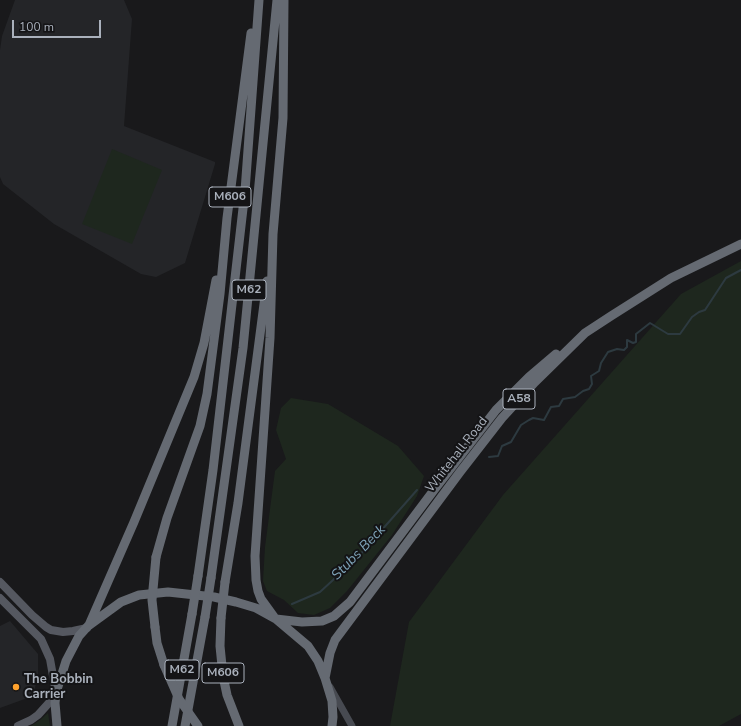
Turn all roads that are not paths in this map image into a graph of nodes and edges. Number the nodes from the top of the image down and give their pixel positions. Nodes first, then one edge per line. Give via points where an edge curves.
1 (255, 0) edge
2 (259, 0) edge
3 (277, 0) edge
4 (284, 0) edge
5 (227, 218) junction
6 (273, 234) junction
7 (741, 244) edge
8 (585, 333) junction
9 (0, 582) edge
10 (0, 598) edge
11 (275, 618) junction
12 (88, 627) junction
13 (326, 680) junction
14 (56, 694) junction
15 (18, 726) edge
16 (57, 726) edge
17 (172, 726) edge
18 (186, 726) edge
19 (198, 726) edge
20 (239, 726) edge
21 (332, 726) edge
22 (352, 726) edge

1 - 5 highway, M606
2 - 17 highway, M62, bridge via 245,191 213,470 192,614
3 - 18 highway, M62, bridge via 243,348 211,578
4 - 6 highway, M606 via 283,118
5 - 12 highway via 204,343 194,377
5 - 19 highway, M606, bridge via 207,394 200,426 156,557 152,600 154,627 164,665 179,699
6 - 11 highway via 270,338 255,571 261,598
6 - 20 highway, M606, bridge via 238,504 220,618 220,646 227,695
7 - 8 highway, Whitehall Road / A58 via 671,278
8 - 11 highway, A58 via 558,352 496,410 346,606 334,616 322,620 302,622
8 - 13 highway, Whitehall Road / A58 via 502,418 432,508 335,640 330,653
9 - 12 main road via 46,627 57,632
10 - 14 main road via 41,639 50,659
11 - 12 highway via 256,608 236,602 168,592 140,595 121,602
11 - 13 highway via 314,653
12 - 14 highway via 69,652
13 - 21 highway via 333,710
13 - 22 street
14 - 15 main road via 38,715
14 - 16 highway

